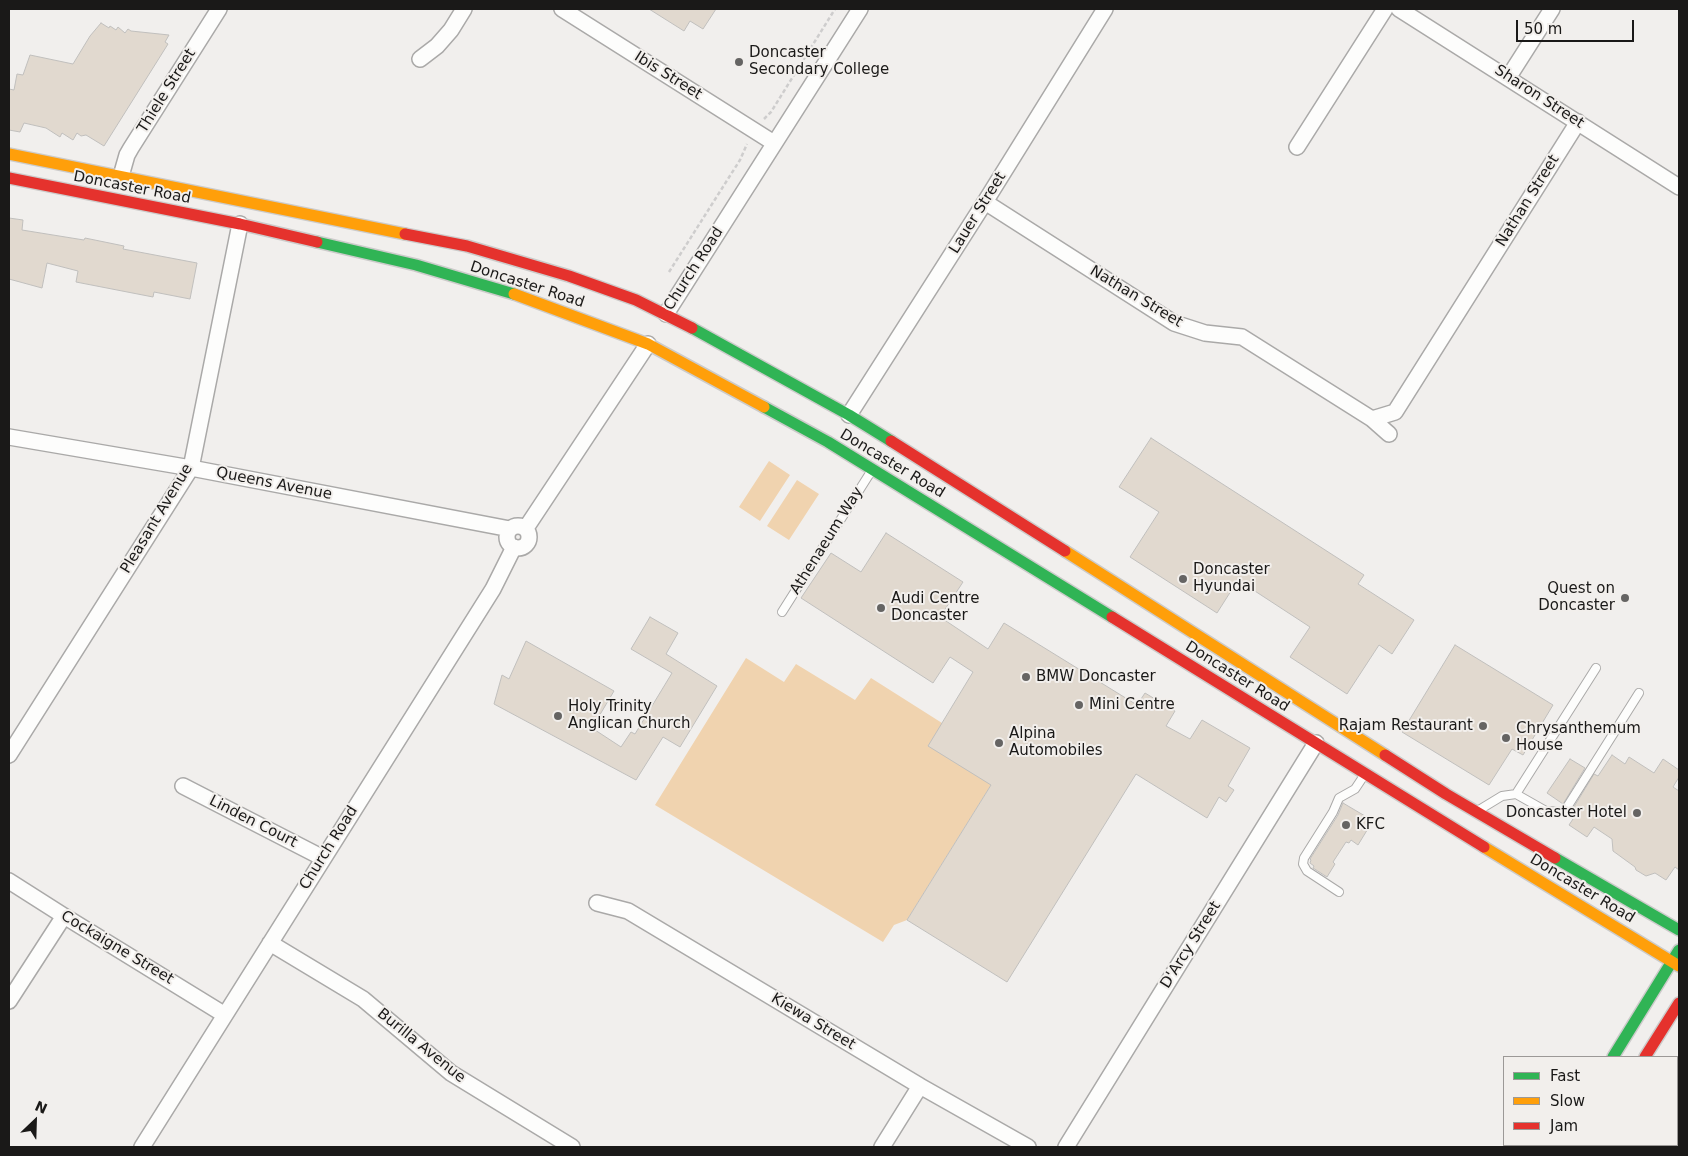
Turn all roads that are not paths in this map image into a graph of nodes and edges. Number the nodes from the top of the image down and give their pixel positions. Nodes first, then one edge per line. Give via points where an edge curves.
1 (218, 9) edge
2 (464, 9) edge
3 (562, 9) edge
4 (860, 9) edge
5 (1105, 9) edge
6 (1385, 9) edge
7 (1399, 9) edge
8 (1552, 9) edge
9 (420, 59) dead end
10 (1508, 78) junction
11 (1578, 122) junction
12 (774, 143) junction
13 (1297, 147) dead end
14 (9, 154) edge
15 (121, 176) junction
16 (9, 178) edge
17 (1679, 187) edge
18 (985, 202) junction
19 (240, 224) junction
20 (663, 318) junction
21 (650, 340) junction
22 (849, 415) junction
23 (1372, 418) junction
24 (1389, 434) dead end
25 (9, 437) edge
26 (192, 468) junction
27 (873, 469) junction
28 (1014, 518) junction
29 (526, 528) junction
30 (510, 529) junction
31 (1001, 538) junction
32 (514, 547) junction
33 (782, 612) dead end
34 (1596, 668) dead end
35 (1639, 694) dead end
36 (1316, 743) junction
37 (9, 755) edge
38 (1365, 774) junction
39 (183, 786) dead end
40 (1516, 794) junction
41 (1444, 808) junction
42 (1476, 812) junction
43 (323, 858) junction
44 (9, 881) edge
45 (1339, 892) dead end
46 (597, 903) dead end
47 (64, 916) junction
48 (1679, 930) edge
49 (270, 943) junction
50 (1679, 950) edge
51 (1676, 964) edge
52 (9, 1001) edge
53 (1679, 1003) edge
54 (225, 1015) junction
55 (1674, 1017) edge
56 (1614, 1056) edge
57 (1646, 1056) edge
58 (920, 1086) junction
59 (142, 1147) edge
60 (572, 1147) edge
61 (882, 1147) edge
62 (1028, 1147) edge
63 (1066, 1147) edge

1 - 15 street, Thiele Street via 127,155
2 - 9 street via 437,46
3 - 12 street, Ibis Street
4 - 12 street, Church Road
5 - 18 street, Lauer Street
6 - 13 street
7 - 10 street, Sharon Street
8 - 10 street
10 - 11 street, Sharon Street
11 - 17 street, Sharon Street
11 - 23 street, Nathan Street via 1395,412
12 - 20 street, Church Road
14 - 15 main road, Doncaster Road
15 - 20 main road, Doncaster Road via 467,246 636,300
16 - 19 main road, Doncaster Road
18 - 22 street, Lauer Street
18 - 23 street, Nathan Street via 1174,323 1205,333 1242,338
19 - 21 main road, Doncaster Road via 416,265 528,298
19 - 26 street, Pleasant Avenue
20 - 22 main road, Doncaster Road
21 - 27 main road, Doncaster Road
21 - 29 street
22 - 28 main road, Doncaster Road
23 - 24 street, Nathan Street
25 - 26 street, Queens Avenue
26 - 30 street, Queens Avenue
26 - 37 street, Pleasant Avenue
27 - 31 main road, Doncaster Road
27 - 33 lane, Athenaeum Way
28 - 31 main road
28 - 41 main road, Doncaster Road
29 - 30 street via 516,525
29 - 32 street via 530,534 527,544 522,548
30 - 32 street via 507,538
31 - 36 main road, Doncaster Road
32 - 43 street, Church Road via 493,589
34 - 40 lane
35 - 40 lane via 1564,812 1546,811
36 - 38 main road, Doncaster Road
36 - 63 street, D'Arcy Street
38 - 41 main road, Doncaster Road
38 - 45 lane via 1355,790 1339,798 1304,858 1307,871
39 - 43 street, Linden Court
40 - 42 lane via 1502,796
41 - 42 main road, Doncaster Road
41 - 51 main road, Doncaster Road
42 - 48 main road, Doncaster Road
43 - 49 street, Church Road
44 - 47 street, Cockaigne Street
46 - 58 street, Kiewa Street via 628,911
47 - 52 street
47 - 54 street, Cockaigne Street
49 - 54 street, Church Road
49 - 60 street, Burilla Avenue via 364,999 451,1073
50 - 51 main road
51 - 56 main road
53 - 55 main road
54 - 59 street, Church Road
55 - 57 main road
58 - 61 street
58 - 62 street, Kiewa Street

